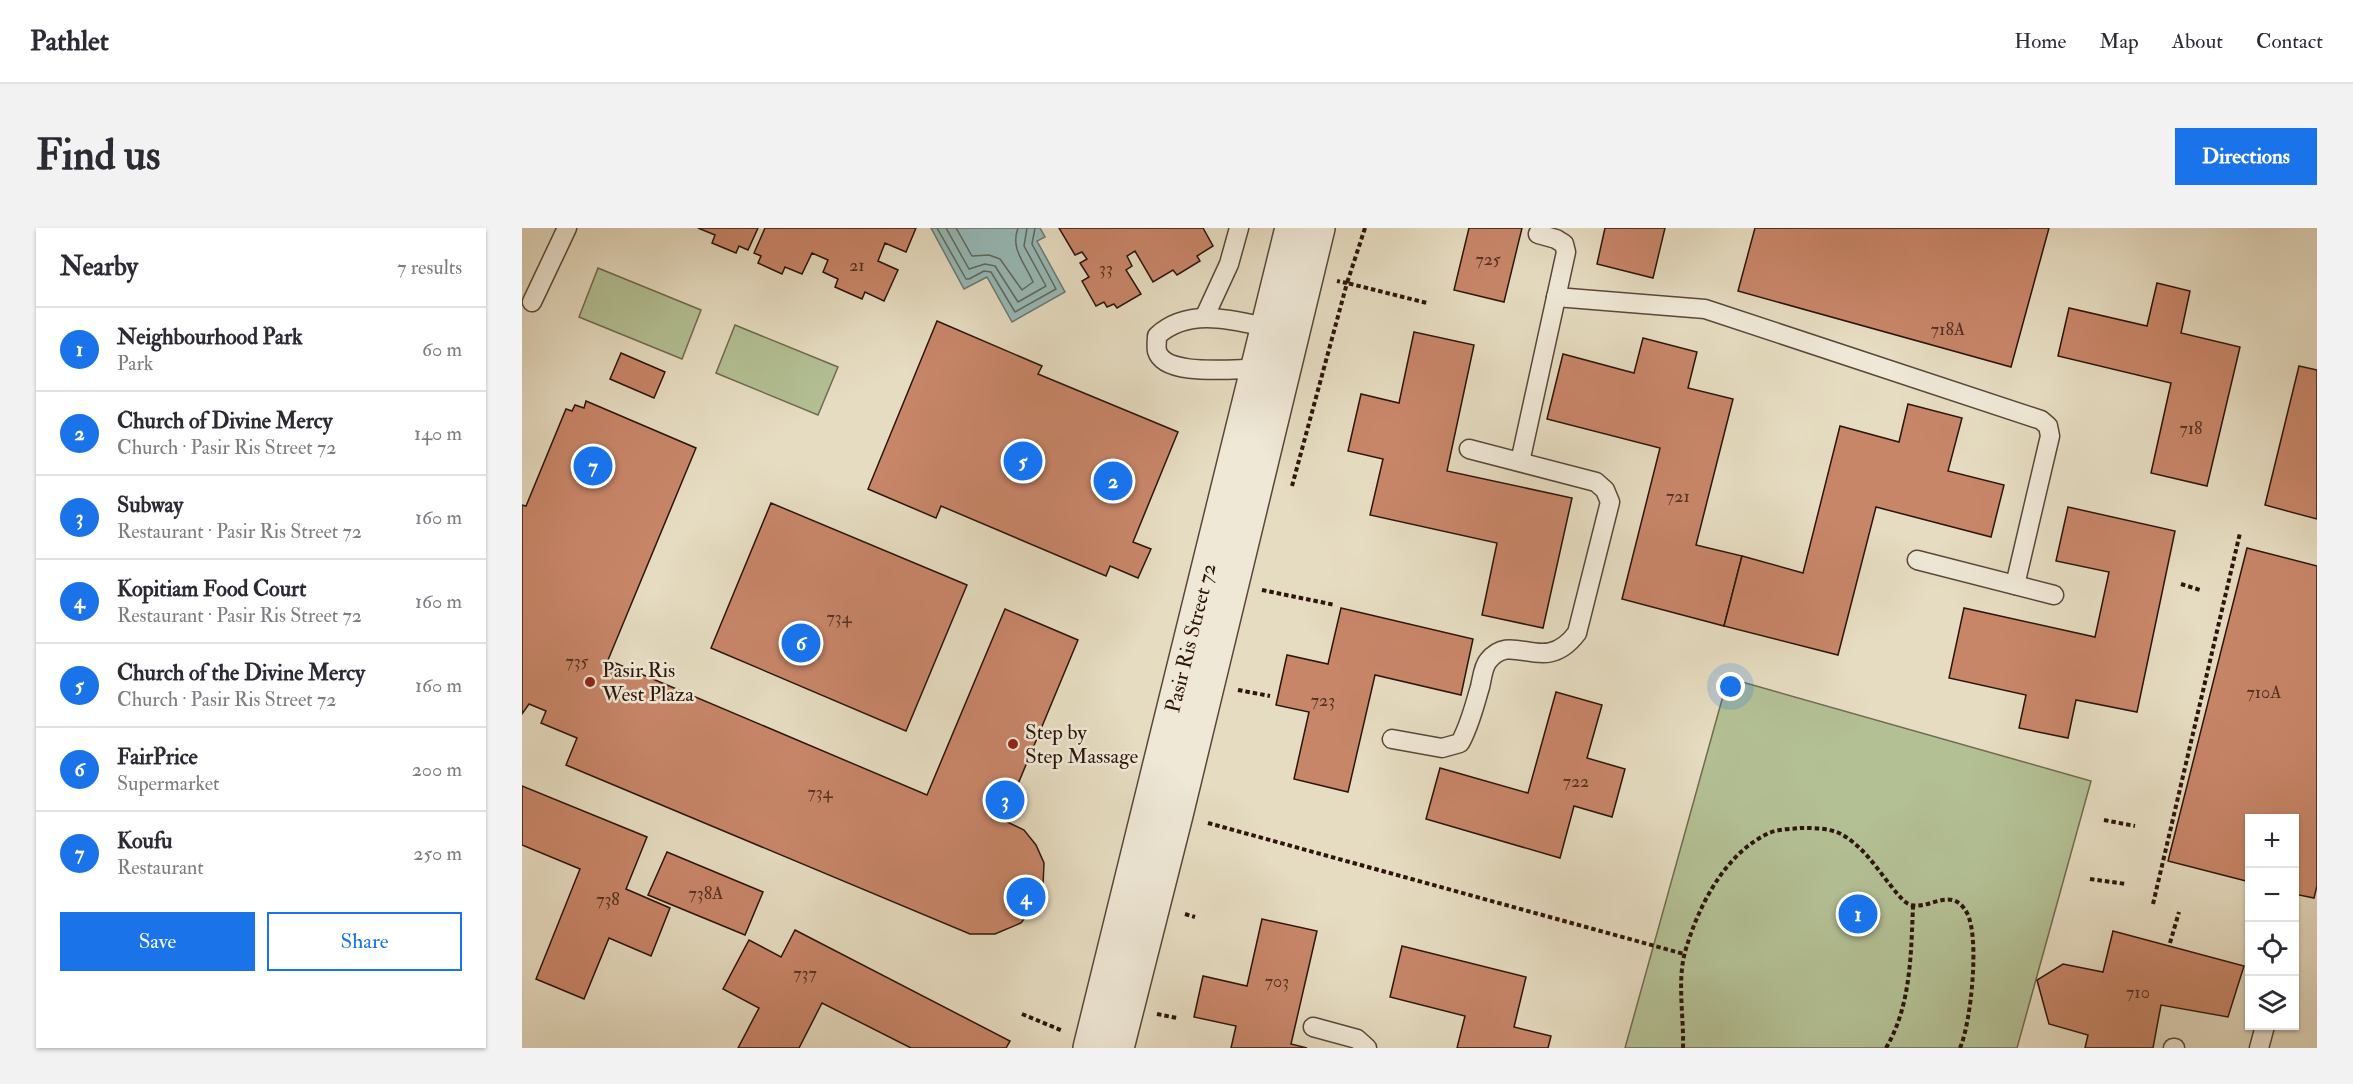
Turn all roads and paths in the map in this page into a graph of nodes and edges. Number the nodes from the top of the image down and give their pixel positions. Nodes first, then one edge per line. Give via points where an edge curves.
1 (567, 228) edge
2 (1239, 228) edge
3 (1292, 228) edge
4 (1318, 228) edge
5 (1365, 228) edge
6 (1538, 234) dead end
7 (1556, 297) junction
8 (532, 302) dead end
9 (1427, 303) dead end
10 (1205, 316) junction
11 (1280, 330) junction
12 (1271, 369) junction
13 (1469, 449) dead end
14 (1520, 462) junction
15 (2240, 533) dead end
16 (1917, 560) dead end
17 (2181, 584) dead end
18 (2015, 585) junction
19 (2200, 590) dead end
20 (1263, 591) dead end
21 (2054, 595) dead end
22 (1335, 605) dead end
23 (1238, 690) dead end
24 (1270, 696) dead end
25 (1392, 739) dead end
26 (2104, 820) dead end
27 (1206, 822) dead end
28 (2135, 826) dead end
29 (2090, 879) dead end
30 (2126, 884) dead end
31 (2153, 904) dead end
32 (1913, 906) junction
33 (2179, 912) dead end
34 (2170, 943) dead end
35 (1684, 954) junction
36 (1022, 1014) dead end
37 (1169, 1016) dead end
38 (1177, 1018) dead end
39 (1314, 1027) dead end
40 (1056, 1028) dead end
41 (2264, 1030) edge
42 (1090, 1048) edge
43 (1117, 1048) edge
44 (1367, 1048) edge
45 (1683, 1048) edge
46 (1886, 1048) edge
47 (1960, 1048) edge
48 (2259, 1048) edge

1 - 8 lane
2 - 10 lane via 1230,264
3 - 11 street, Pasir Ris Street 72
4 - 11 street, Pasir Ris Street 72
5 - 9 path via 1347,283
6 - 7 lane via 1564,244 1566,252
7 - 14 lane
7 - 18 lane via 1705,309 2041,420 2048,426 2050,436
10 - 11 lane
10 - 12 lane via 1167,327 1157,336 1157,351 1164,361 1182,368
11 - 12 street, Pasir Ris Street 72
12 - 42 street, Pasir Ris Street 72
12 - 43 street, Pasir Ris Street 72 via 1179,804
13 - 14 lane
14 - 25 lane via 1596,482 1610,502 1577,633 1568,646 1555,653 1513,648 1499,651 1487,662 1469,726 1460,743 1442,748
15 - 31 path
16 - 18 lane
17 - 19 path
18 - 21 lane
20 - 22 path
23 - 24 path
26 - 28 path
27 - 35 path
29 - 30 path
32 - 35 path via 1904,902 1876,866 1839,833 1817,828 1771,832 1749,846 1725,870 1703,903
32 - 46 path via 1907,992
32 - 47 path via 1941,900 1958,902 1970,921 1970,1014
33 - 34 path
35 - 45 path
36 - 40 path
37 - 38 path
39 - 44 lane via 1357,1039
41 - 48 lane

